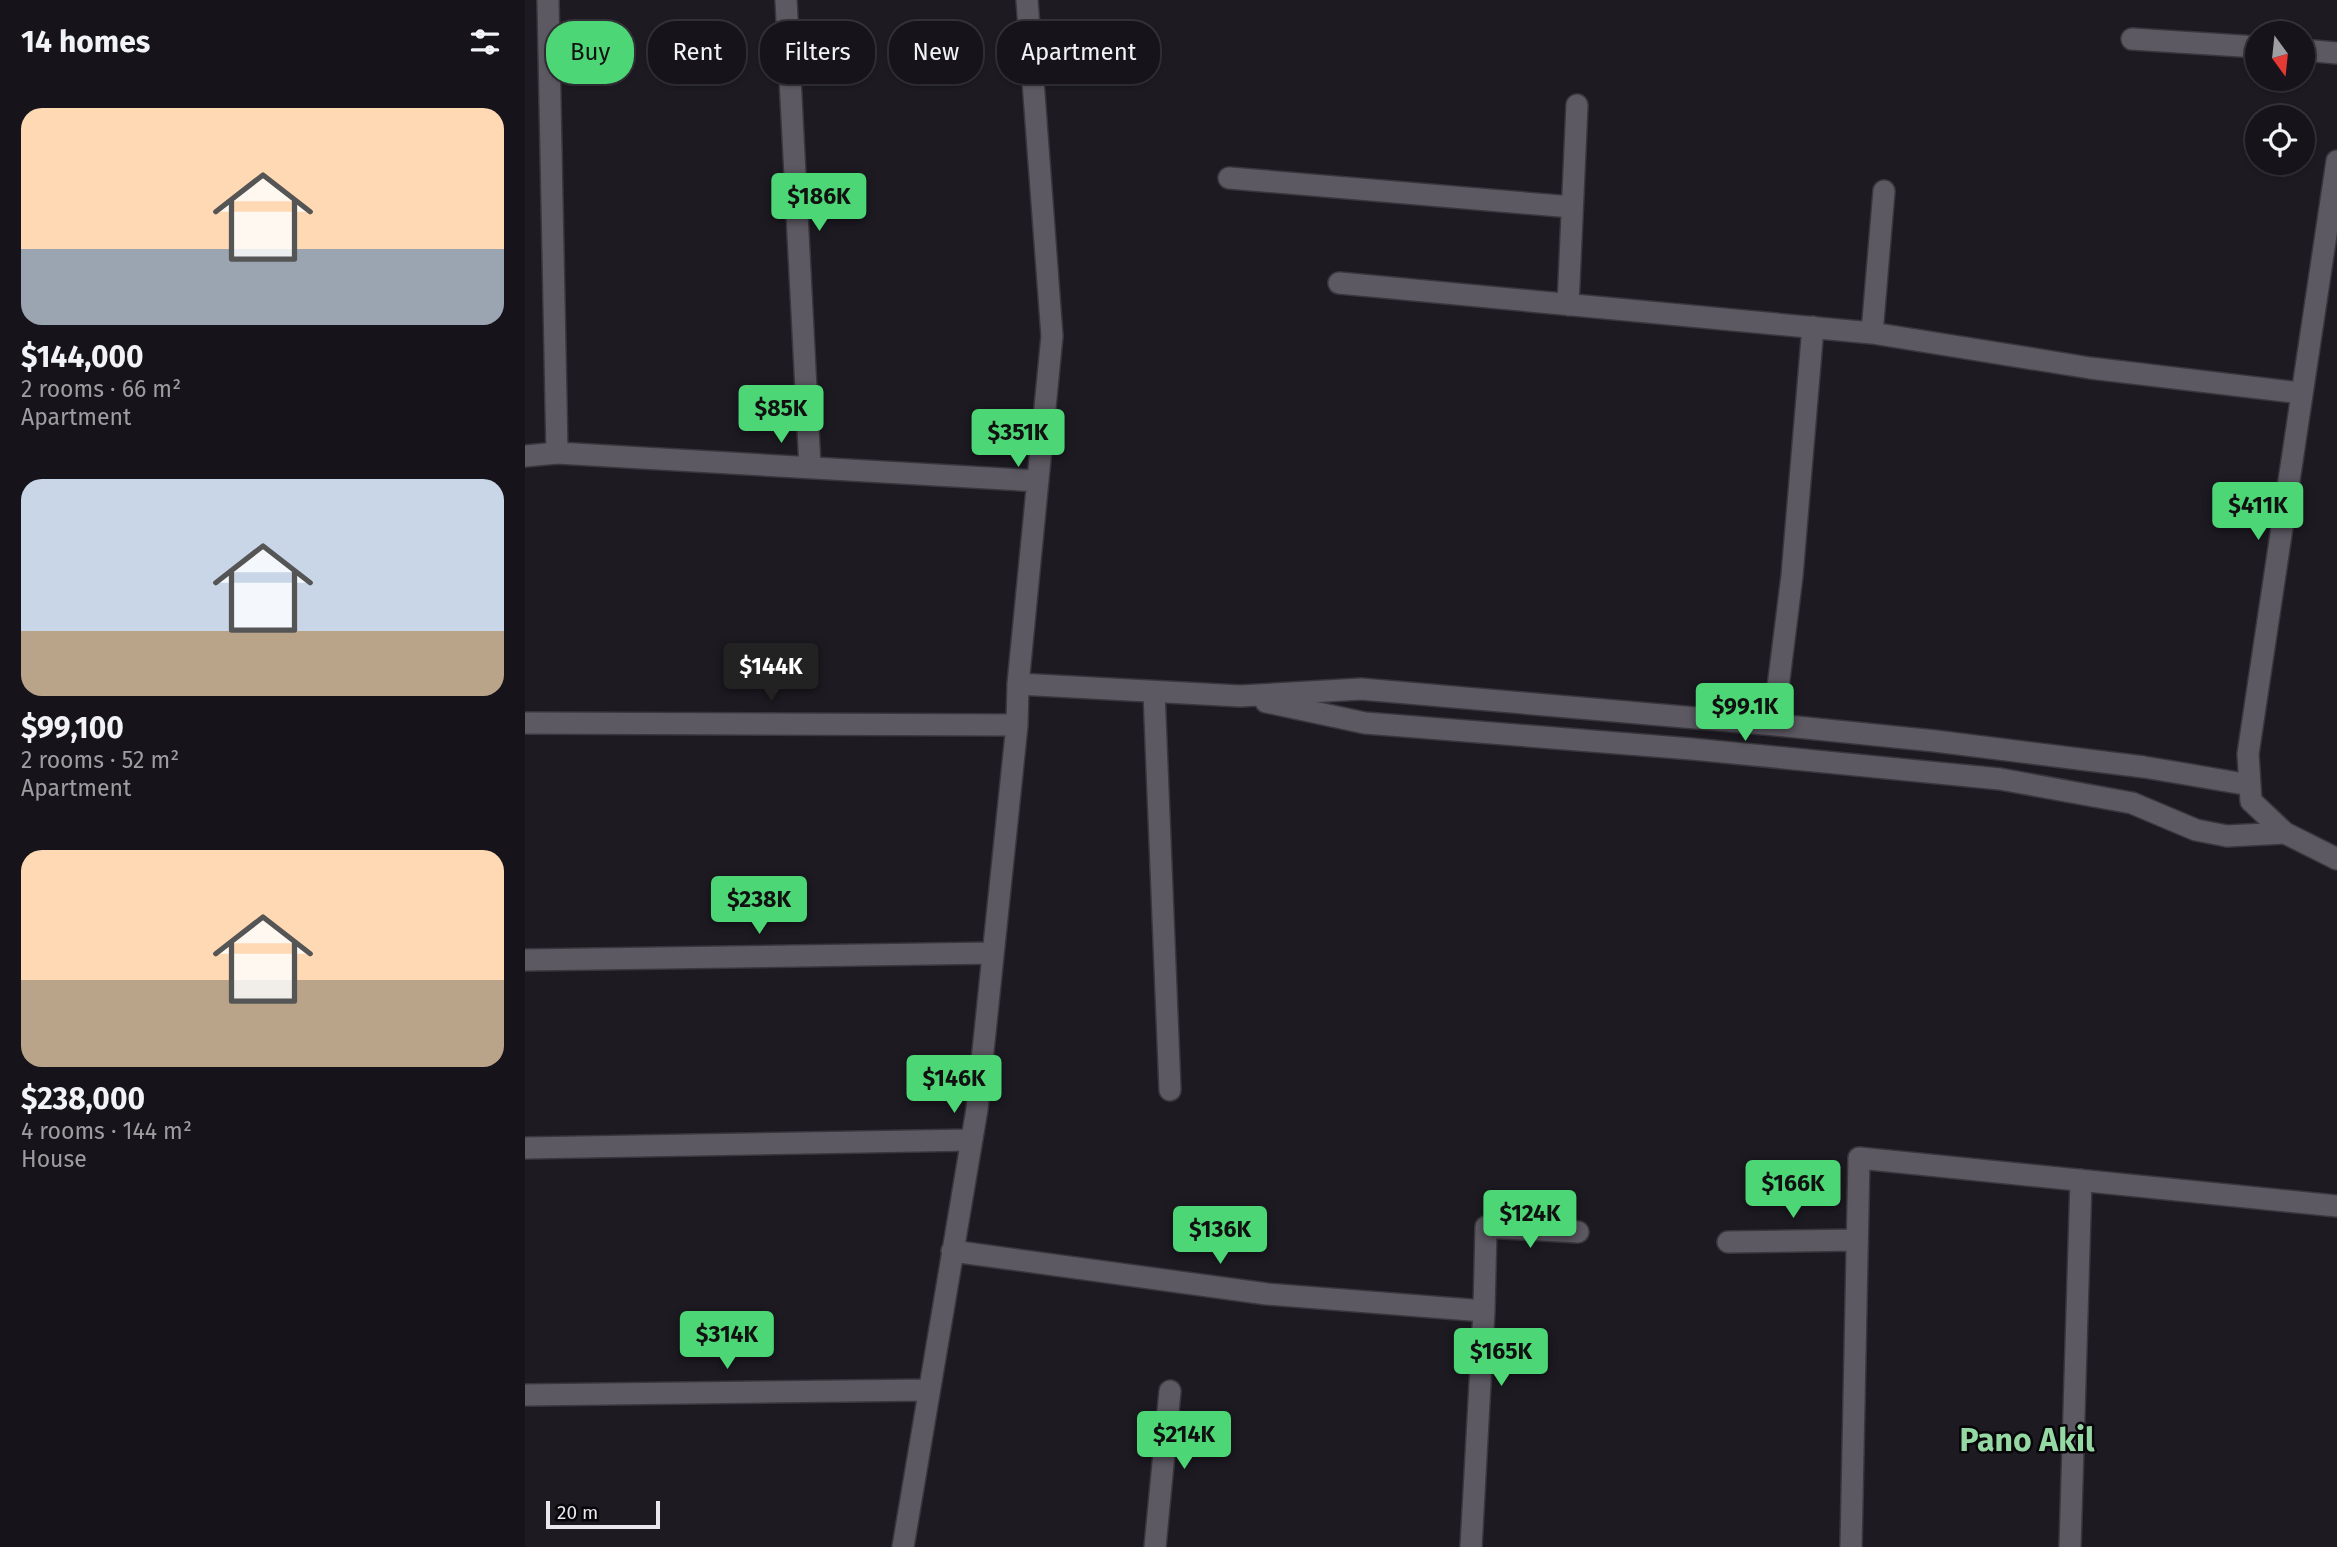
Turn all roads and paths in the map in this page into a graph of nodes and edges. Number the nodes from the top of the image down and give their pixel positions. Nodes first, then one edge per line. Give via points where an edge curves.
1 (548, 0) edge
2 (786, 0) edge
3 (1027, 0) edge
4 (2132, 39) dead end
5 (2245, 46) edge
6 (2315, 51) edge
7 (2337, 53) edge
8 (1577, 106) dead end
9 (2337, 161) edge
10 (1229, 178) dead end
11 (1884, 191) dead end
12 (1573, 208) junction
13 (1339, 283) dead end
14 (1568, 305) junction
15 (1814, 327) junction
16 (1873, 333) junction
17 (2301, 393) junction
18 (557, 453) junction
19 (525, 456) edge
20 (810, 467) junction
21 (1038, 481) junction
22 (1018, 684) junction
23 (1154, 692) junction
24 (1240, 696) junction
25 (525, 723) edge
26 (1777, 724) junction
27 (1017, 726) junction
28 (2250, 785) junction
29 (2284, 833) junction
30 (2337, 859) edge
31 (993, 953) junction
32 (525, 960) edge
33 (1170, 1090) dead end
34 (971, 1140) junction
35 (525, 1148) edge
36 (2081, 1180) junction
37 (2337, 1206) edge
38 (1578, 1232) dead end
39 (1857, 1240) junction
40 (1728, 1242) dead end
41 (952, 1251) junction
42 (1484, 1311) junction
43 (929, 1390) junction
44 (1170, 1391) dead end
45 (525, 1395) edge
46 (902, 1547) edge
47 (1155, 1547) edge
48 (1471, 1547) edge
49 (1851, 1547) edge
50 (2070, 1547) edge

1 - 18 street
2 - 20 street
3 - 21 street via 1052,336
4 - 5 street
6 - 7 street
8 - 12 street
9 - 17 street
10 - 12 street
11 - 16 street
12 - 14 street
13 - 14 street
14 - 15 street
15 - 16 street
15 - 26 street
16 - 17 street via 2090,368
17 - 28 street via 2248,754
18 - 19 street
18 - 20 street
20 - 21 street
21 - 22 street
22 - 23 street
22 - 27 street
23 - 24 street
23 - 33 street
24 - 26 street via 1361,689
24 - 29 street via 1365,723 2000,779 2132,803 2196,830 2227,836
25 - 27 street
26 - 28 street via 2131,765
27 - 31 street
28 - 29 street via 2251,801
29 - 30 street
31 - 32 street
31 - 34 street
34 - 35 street
34 - 41 street
36 - 37 street
36 - 39 street via 1859,1157
36 - 50 street
38 - 42 street via 1486,1227
39 - 40 street
39 - 49 street
41 - 42 street via 1267,1294
41 - 43 street
42 - 48 street
43 - 45 street
43 - 46 street
44 - 47 street

